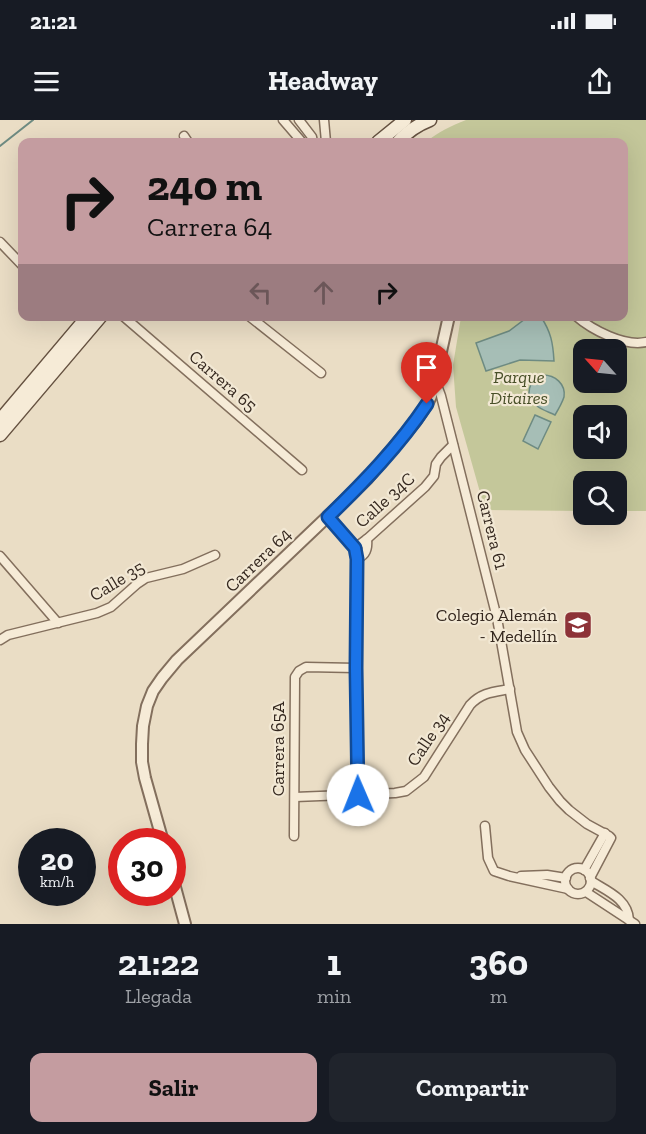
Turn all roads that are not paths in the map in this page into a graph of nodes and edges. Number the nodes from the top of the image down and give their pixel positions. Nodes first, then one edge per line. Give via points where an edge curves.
1 (283, 120) edge
2 (299, 120) edge
3 (324, 120) edge
4 (405, 120) edge
5 (430, 120) edge
6 (299, 138) edge
7 (312, 138) edge
8 (326, 138) edge
9 (383, 138) edge
10 (402, 138) edge
11 (0, 242) edge
12 (18, 261) edge
13 (78, 321) edge
14 (97, 321) edge
15 (129, 321) edge
16 (255, 321) edge
17 (448, 321) edge
18 (584, 321) edge
19 (646, 342) edge
20 (321, 373) dead end
21 (435, 380) junction
22 (0, 420) edge
23 (0, 435) edge
24 (453, 445) junction
25 (302, 470) dead end
26 (328, 517) junction
27 (368, 539) junction
28 (355, 548) junction
29 (215, 555) dead end
30 (0, 556) edge
31 (357, 559) junction
32 (58, 623) junction
33 (0, 640) edge
34 (356, 668) junction
35 (510, 689) junction
36 (358, 795) junction
37 (295, 797) junction
38 (485, 826) dead end
39 (159, 828) edge
40 (294, 836) dead end
41 (608, 836) junction
42 (584, 870) junction
43 (509, 876) junction
44 (555, 876) junction
45 (566, 878) junction
46 (593, 882) junction
47 (554, 886) junction
48 (568, 890) junction
49 (589, 894) junction
50 (180, 906) edge
51 (632, 922) edge
52 (185, 924) edge

1 - 6 street
2 - 7 street
3 - 8 street
4 - 9 main road
5 - 10 main road
11 - 12 street
13 - 22 main road
14 - 23 main road
15 - 25 street, Carrera 65
16 - 20 street
17 - 21 street, Carrera 64
18 - 19 street via 605,334 639,344
21 - 24 street, Carrera 61
21 - 26 street, Carrera 64 via 427,404 415,422 368,479
24 - 27 street, Calle 34C via 436,464 434,476 425,487
24 - 35 street, Carrera 61 via 497,618
26 - 28 street
26 - 39 street, Carrera 64 via 177,660 153,691 143,726 142,762
27 - 28 street, Calle 34C
27 - 31 street via 366,553
28 - 31 street
29 - 32 street, Calle 35 via 183,569 146,578 111,607
30 - 32 street
31 - 34 street
32 - 33 street, Calle 35
34 - 36 street
34 - 37 street, Carrera 65A via 306,667 295,678
35 - 36 street, Calle 34 via 484,694 470,705 415,785 395,793
35 - 41 street, Carrera 61 via 525,750 549,787 569,810
36 - 37 street, Calle 34
37 - 40 street, Carrera 65A
38 - 43 street via 488,858 494,871
41 - 42 street
41 - 46 street
42 - 45 street via 571,871
42 - 46 street
43 - 44 street
43 - 47 street
44 - 45 street
44 - 47 street
45 - 48 street
46 - 49 street
46 - 51 street via 624,904
47 - 48 street
48 - 49 street
49 - 51 street
50 - 52 street

